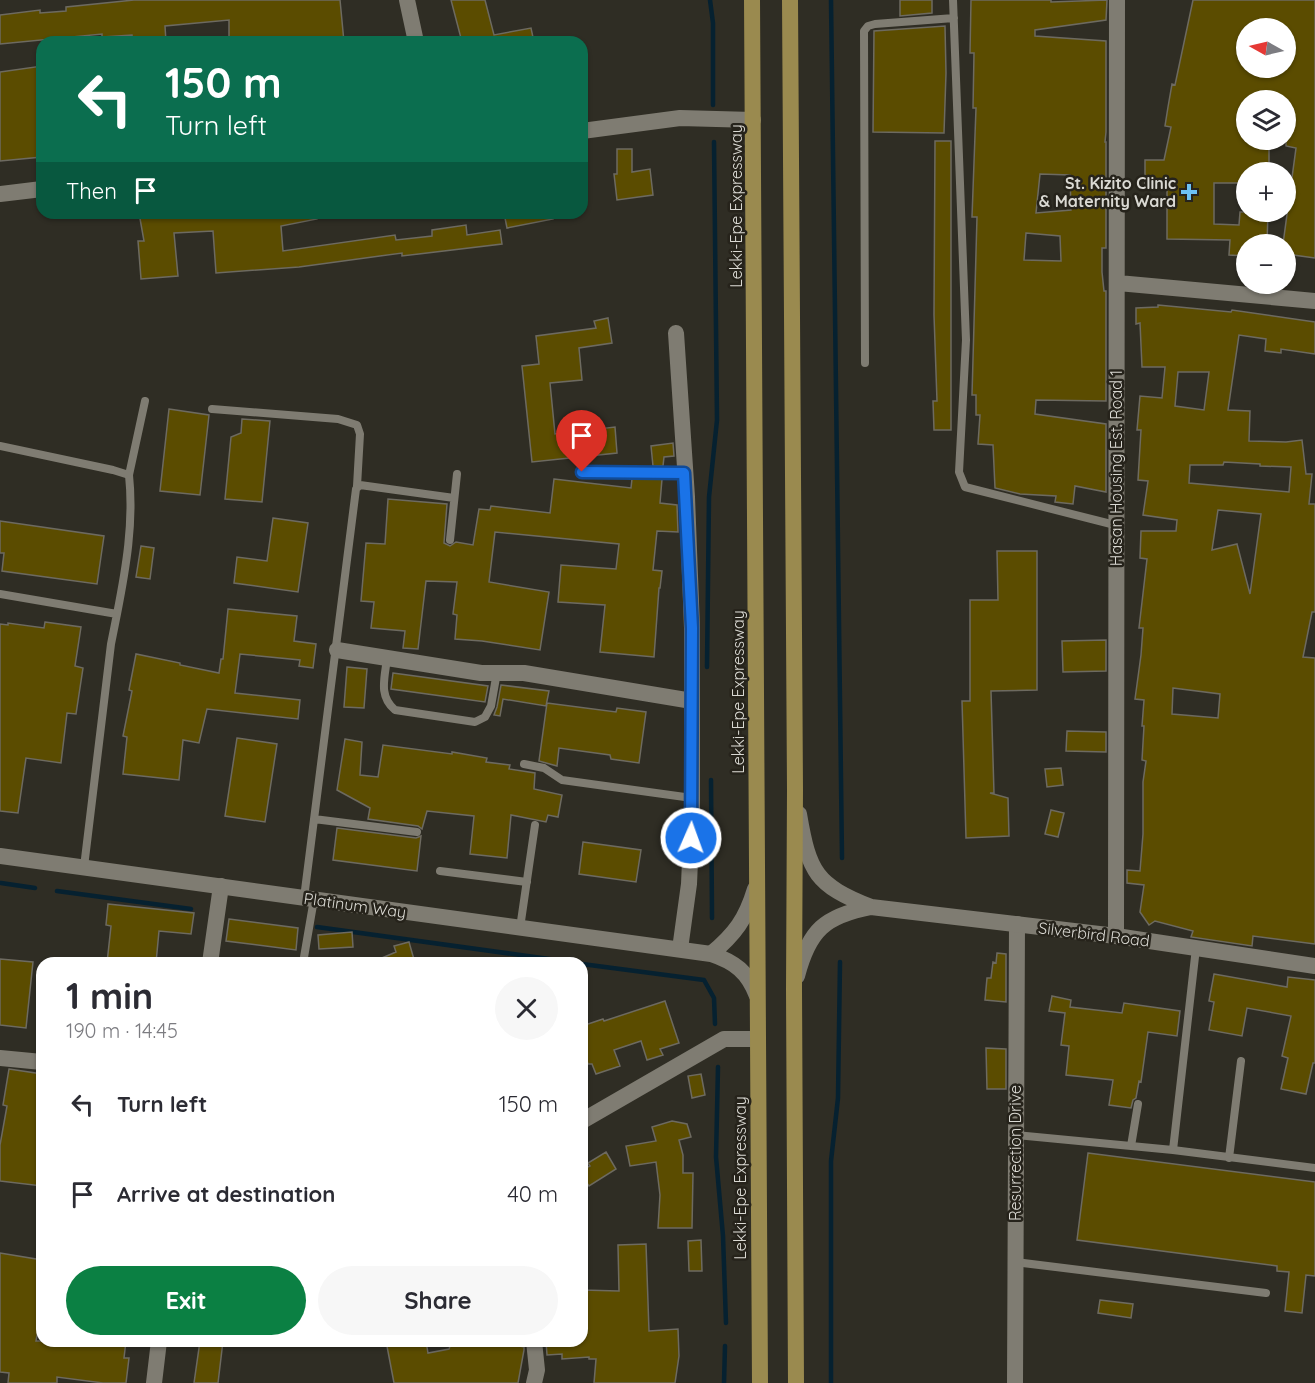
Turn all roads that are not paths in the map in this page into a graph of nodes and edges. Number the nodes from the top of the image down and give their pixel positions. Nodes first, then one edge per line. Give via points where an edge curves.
1 (407, 0) edge
2 (752, 0) edge
3 (790, 0) edge
4 (953, 0) edge
5 (1117, 0) edge
6 (954, 18) junction
7 (415, 36) edge
8 (753, 120) junction
9 (588, 130) edge
10 (36, 190) edge
11 (0, 194) edge
12 (1118, 283) junction
13 (1315, 301) edge
14 (676, 333) dead end
15 (865, 363) dead end
16 (145, 401) dead end
17 (212, 409) dead end
18 (0, 446) edge
19 (582, 472) dead end
20 (684, 473) junction
21 (457, 474) dead end
22 (129, 475) junction
23 (357, 486) junction
24 (454, 498) junction
25 (1115, 525) junction
26 (450, 540) dead end
27 (0, 594) edge
28 (117, 614) junction
29 (337, 650) junction
30 (387, 658) junction
31 (497, 672) junction
32 (692, 701) junction
33 (524, 764) dead end
34 (795, 789) junction
35 (692, 798) junction
36 (314, 819) junction
37 (535, 825) dead end
38 (417, 832) dead end
39 (0, 856) edge
40 (84, 867) junction
41 (440, 871) dead end
42 (527, 882) junction
43 (756, 885) junction
44 (221, 886) junction
45 (309, 898) junction
46 (872, 907) junction
47 (1017, 924) junction
48 (520, 928) junction
49 (1116, 936) junction
50 (1196, 948) junction
51 (680, 950) junction
52 (711, 954) junction
53 (211, 957) edge
54 (304, 957) edge
55 (1315, 966) edge
56 (794, 989) junction
57 (757, 996) junction
58 (757, 1039) junction
59 (0, 1058) edge
60 (36, 1061) edge
61 (1241, 1061) dead end
62 (1138, 1104) dead end
63 (588, 1118) edge
64 (1016, 1135) junction
65 (1131, 1146) junction
66 (1173, 1150) junction
67 (1229, 1158) junction
68 (1315, 1168) edge
69 (1015, 1262) junction
70 (1266, 1293) dead end
71 (158, 1347) edge
72 (535, 1347) edge
73 (154, 1383) edge
74 (534, 1383) edge
75 (760, 1383) edge
76 (796, 1383) edge
77 (1015, 1383) edge

1 - 7 street
2 - 8 highway, Lekki-Epe Expressway
3 - 34 highway
4 - 6 lane
5 - 12 street, Hasan Housing Est. Road 1
6 - 15 lane via 875,24 864,31
6 - 25 lane via 966,340 959,472 962,482 965,487
8 - 9 street via 680,118
8 - 43 highway, Lekki-Epe Expressway
10 - 11 street
12 - 13 street
12 - 25 street, Hasan Housing Est. Road 1
14 - 20 street
16 - 22 lane
17 - 23 lane via 338,419 357,425
18 - 22 lane
19 - 20 lane
20 - 32 street
21 - 24 lane
22 - 28 lane via 129,544
23 - 24 lane
23 - 29 lane
24 - 26 lane
25 - 49 street, Hasan Housing Est. Road 1
27 - 28 lane
28 - 40 lane
29 - 30 street
29 - 36 lane
30 - 31 street via 481,673
30 - 31 lane via 383,693 395,710 475,722 485,717 491,706
31 - 32 street
32 - 35 street
33 - 35 lane via 544,768 562,780
34 - 46 street via 815,871 827,886
34 - 56 highway
35 - 51 street via 689,884
36 - 38 lane
36 - 45 lane
37 - 42 lane
39 - 40 street, Platinum Way
40 - 44 street, Platinum Way
41 - 42 lane
42 - 48 lane
43 - 52 street via 748,912
43 - 57 highway, Lekki-Epe Expressway
44 - 45 street, Platinum Way
44 - 53 street
45 - 48 street, Platinum Way
45 - 54 lane
46 - 47 street, Silverbird Road
46 - 56 street via 844,912 821,927 804,950
47 - 49 street, Silverbird Road
47 - 64 street, Resurrection Drive
48 - 51 street, Platinum Way
49 - 50 street, Silverbird Road
50 - 55 street, Silverbird Road
50 - 66 lane
51 - 52 street, Platinum Way
52 - 57 street, Platinum Way via 739,968 751,981
56 - 76 highway
57 - 58 highway, Lekki-Epe Expressway
58 - 63 street via 724,1040
58 - 75 highway, Lekki-Epe Expressway
59 - 60 street
61 - 67 lane
62 - 65 lane
64 - 65 lane
64 - 69 street, Resurrection Drive
65 - 66 lane
66 - 67 lane
67 - 68 lane
69 - 70 lane
69 - 77 street, Resurrection Drive
71 - 73 street
72 - 74 street

